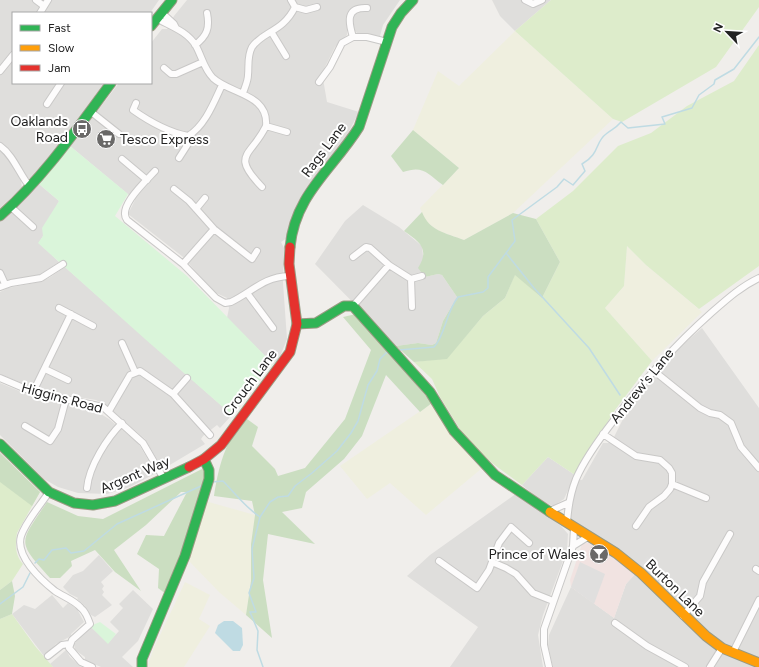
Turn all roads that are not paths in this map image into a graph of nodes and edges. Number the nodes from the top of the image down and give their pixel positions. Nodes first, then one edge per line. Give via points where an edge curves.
1 (36, 0) edge
2 (172, 0) edge
3 (291, 0) edge
4 (413, 0) edge
5 (525, 0) edge
6 (542, 0) edge
7 (46, 3) edge
8 (295, 8) junction
9 (317, 8) dead end
10 (367, 8) dead end
11 (41, 12) edge
12 (208, 13) dead end
13 (156, 19) edge
14 (272, 32) junction
15 (352, 37) junction
16 (387, 42) junction
17 (195, 45) junction
18 (12, 56) edge
19 (286, 56) dead end
20 (203, 62) junction
21 (164, 68) dead end
22 (0, 72) edge
23 (319, 82) dead end
24 (60, 84) edge
25 (110, 84) edge
26 (222, 85) junction
27 (243, 93) junction
28 (136, 103) dead end
29 (47, 104) dead end
30 (90, 110) junction
31 (266, 126) junction
32 (287, 132) dead end
33 (119, 134) dead end
34 (188, 136) junction
35 (0, 146) edge
36 (179, 158) dead end
37 (122, 159) dead end
38 (155, 171) dead end
39 (147, 180) junction
40 (30, 187) junction
41 (262, 187) dead end
42 (174, 189) dead end
43 (205, 198) dead end
44 (10, 207) junction
45 (196, 209) junction
46 (0, 216) edge
47 (33, 227) dead end
48 (214, 229) junction
49 (258, 251) dead end
50 (353, 257) dead end
51 (63, 264) dead end
52 (183, 264) junction
53 (389, 265) junction
54 (0, 273) edge
55 (289, 276) junction
56 (422, 276) dead end
57 (759, 278) edge
58 (411, 280) junction
59 (3, 286) edge
60 (247, 293) junction
61 (225, 302) junction
62 (353, 306) junction
63 (412, 307) dead end
64 (59, 308) dead end
65 (224, 310) dead end
66 (71, 314) junction
67 (297, 324) junction
68 (93, 326) dead end
69 (273, 328) dead end
70 (122, 343) dead end
71 (45, 369) junction
72 (654, 371) junction
73 (135, 372) junction
74 (0, 378) edge
75 (187, 378) dead end
76 (68, 380) dead end
77 (33, 392) junction
78 (173, 394) junction
79 (66, 399) junction
80 (109, 411) junction
81 (122, 422) junction
82 (25, 426) dead end
83 (603, 434) junction
84 (210, 435) dead end
85 (0, 444) edge
86 (204, 459) junction
87 (759, 468) edge
88 (164, 479) junction
89 (672, 484) junction
90 (87, 488) dead end
91 (49, 492) junction
92 (706, 498) dead end
93 (568, 503) junction
94 (550, 511) junction
95 (571, 526) junction
96 (636, 526) dead end
97 (730, 534) dead end
98 (589, 536) junction
99 (529, 543) dead end
100 (572, 546) junction
101 (439, 562) dead end
102 (492, 562) junction
103 (759, 600) edge
104 (553, 602) junction
105 (683, 616) junction
106 (615, 623) dead end
107 (69, 644) junction
108 (722, 648) junction
109 (733, 652) junction
110 (48, 656) dead end
111 (759, 663) edge
112 (92, 667) edge
113 (142, 667) edge
114 (549, 667) edge
115 (685, 667) edge
116 (710, 667) edge

1 - 7 street
2 - 13 street
3 - 8 street
4 - 16 street, Rags Lane via 392,27
5 - 6 street via 533,4
7 - 11 street
8 - 9 street
8 - 14 street via 282,26
10 - 15 street via 358,8 350,16
12 - 17 street via 208,32
13 - 17 street via 176,28
14 - 19 street
14 - 27 street via 257,42 251,50
15 - 16 street
15 - 23 street via 342,43
16 - 55 street, Rags Lane via 359,127 308,193 299,213 291,241
17 - 20 street
18 - 22 street
20 - 21 street via 176,74 171,74
20 - 26 street via 211,76
24 - 29 street
25 - 30 street
26 - 27 street
26 - 34 street via 205,117
27 - 31 street via 259,105 265,116
28 - 34 street via 133,110 149,121
30 - 33 street
30 - 40 street
31 - 32 street
31 - 41 street via 245,160 247,172
34 - 36 street via 188,144
35 - 40 street via 12,157 17,170
37 - 39 street
38 - 39 street
39 - 52 street via 129,202 124,215
40 - 44 street
42 - 45 street
43 - 45 street
44 - 46 street
44 - 47 street
45 - 48 street
48 - 49 street via 252,259
48 - 52 street
50 - 53 street via 366,246
51 - 59 street via 41,278
52 - 61 street via 211,294
53 - 58 street
53 - 62 street
54 - 59 street
55 - 60 street via 277,276 266,280
55 - 67 street, Rags Lane
56 - 58 street
57 - 72 street, Andrew's Lane via 741,287 698,324
58 - 63 street
60 - 61 street via 231,302
60 - 69 street
61 - 65 street
62 - 67 street via 344,306 316,323
62 - 94 street via 430,392 454,431 482,462 495,475
64 - 66 street
66 - 68 street
66 - 71 street
67 - 86 street, Crouch Lane via 293,344 282,364 226,439
70 - 73 street
71 - 76 street
71 - 77 street
72 - 83 street, Andrew's Lane via 635,391
72 - 87 street via 700,408 720,415 731,423 741,447
73 - 78 street via 144,373
73 - 80 street via 128,376
74 - 77 street, Higgins Road
75 - 78 street
77 - 79 street, Higgins Road
78 - 84 street
79 - 80 street, Higgins Road via 96,404
79 - 82 street via 58,429 50,442
80 - 81 street, Higgins Road
81 - 88 street, Higgins Road via 144,443
81 - 90 street via 107,439 93,465
83 - 89 street via 636,456 643,459 655,458 665,464 672,473
83 - 93 street, Andrew's Lane via 578,474
85 - 91 street, Argent Way
86 - 88 street, Argent Way
86 - 113 street via 209,470 209,479 185,556 142,659
88 - 91 street, Argent Way via 100,505 74,503
89 - 92 street
89 - 96 street via 664,496 649,507
91 - 107 street via 22,534 21,552 26,561 55,591 82,608 90,624
93 - 94 street
93 - 95 street, Andrew's Lane
94 - 95 street
95 - 98 street, Burton Lane
95 - 100 street, Andrew's Lane
97 - 105 street via 703,582 700,596
98 - 100 street
98 - 105 street, Burton Lane via 641,573
99 - 102 street via 511,527 496,549
100 - 104 street, Andrew's Lane
101 - 102 street via 477,588
102 - 104 street via 516,574 533,593
103 - 109 street
104 - 114 street, Andrew's Lane via 543,636
105 - 108 street, Burton Lane
106 - 115 street via 647,646
107 - 110 street via 62,645
107 - 112 street via 70,650
108 - 109 street, Burton Lane
108 - 116 street
109 - 111 street, Burton Lane

